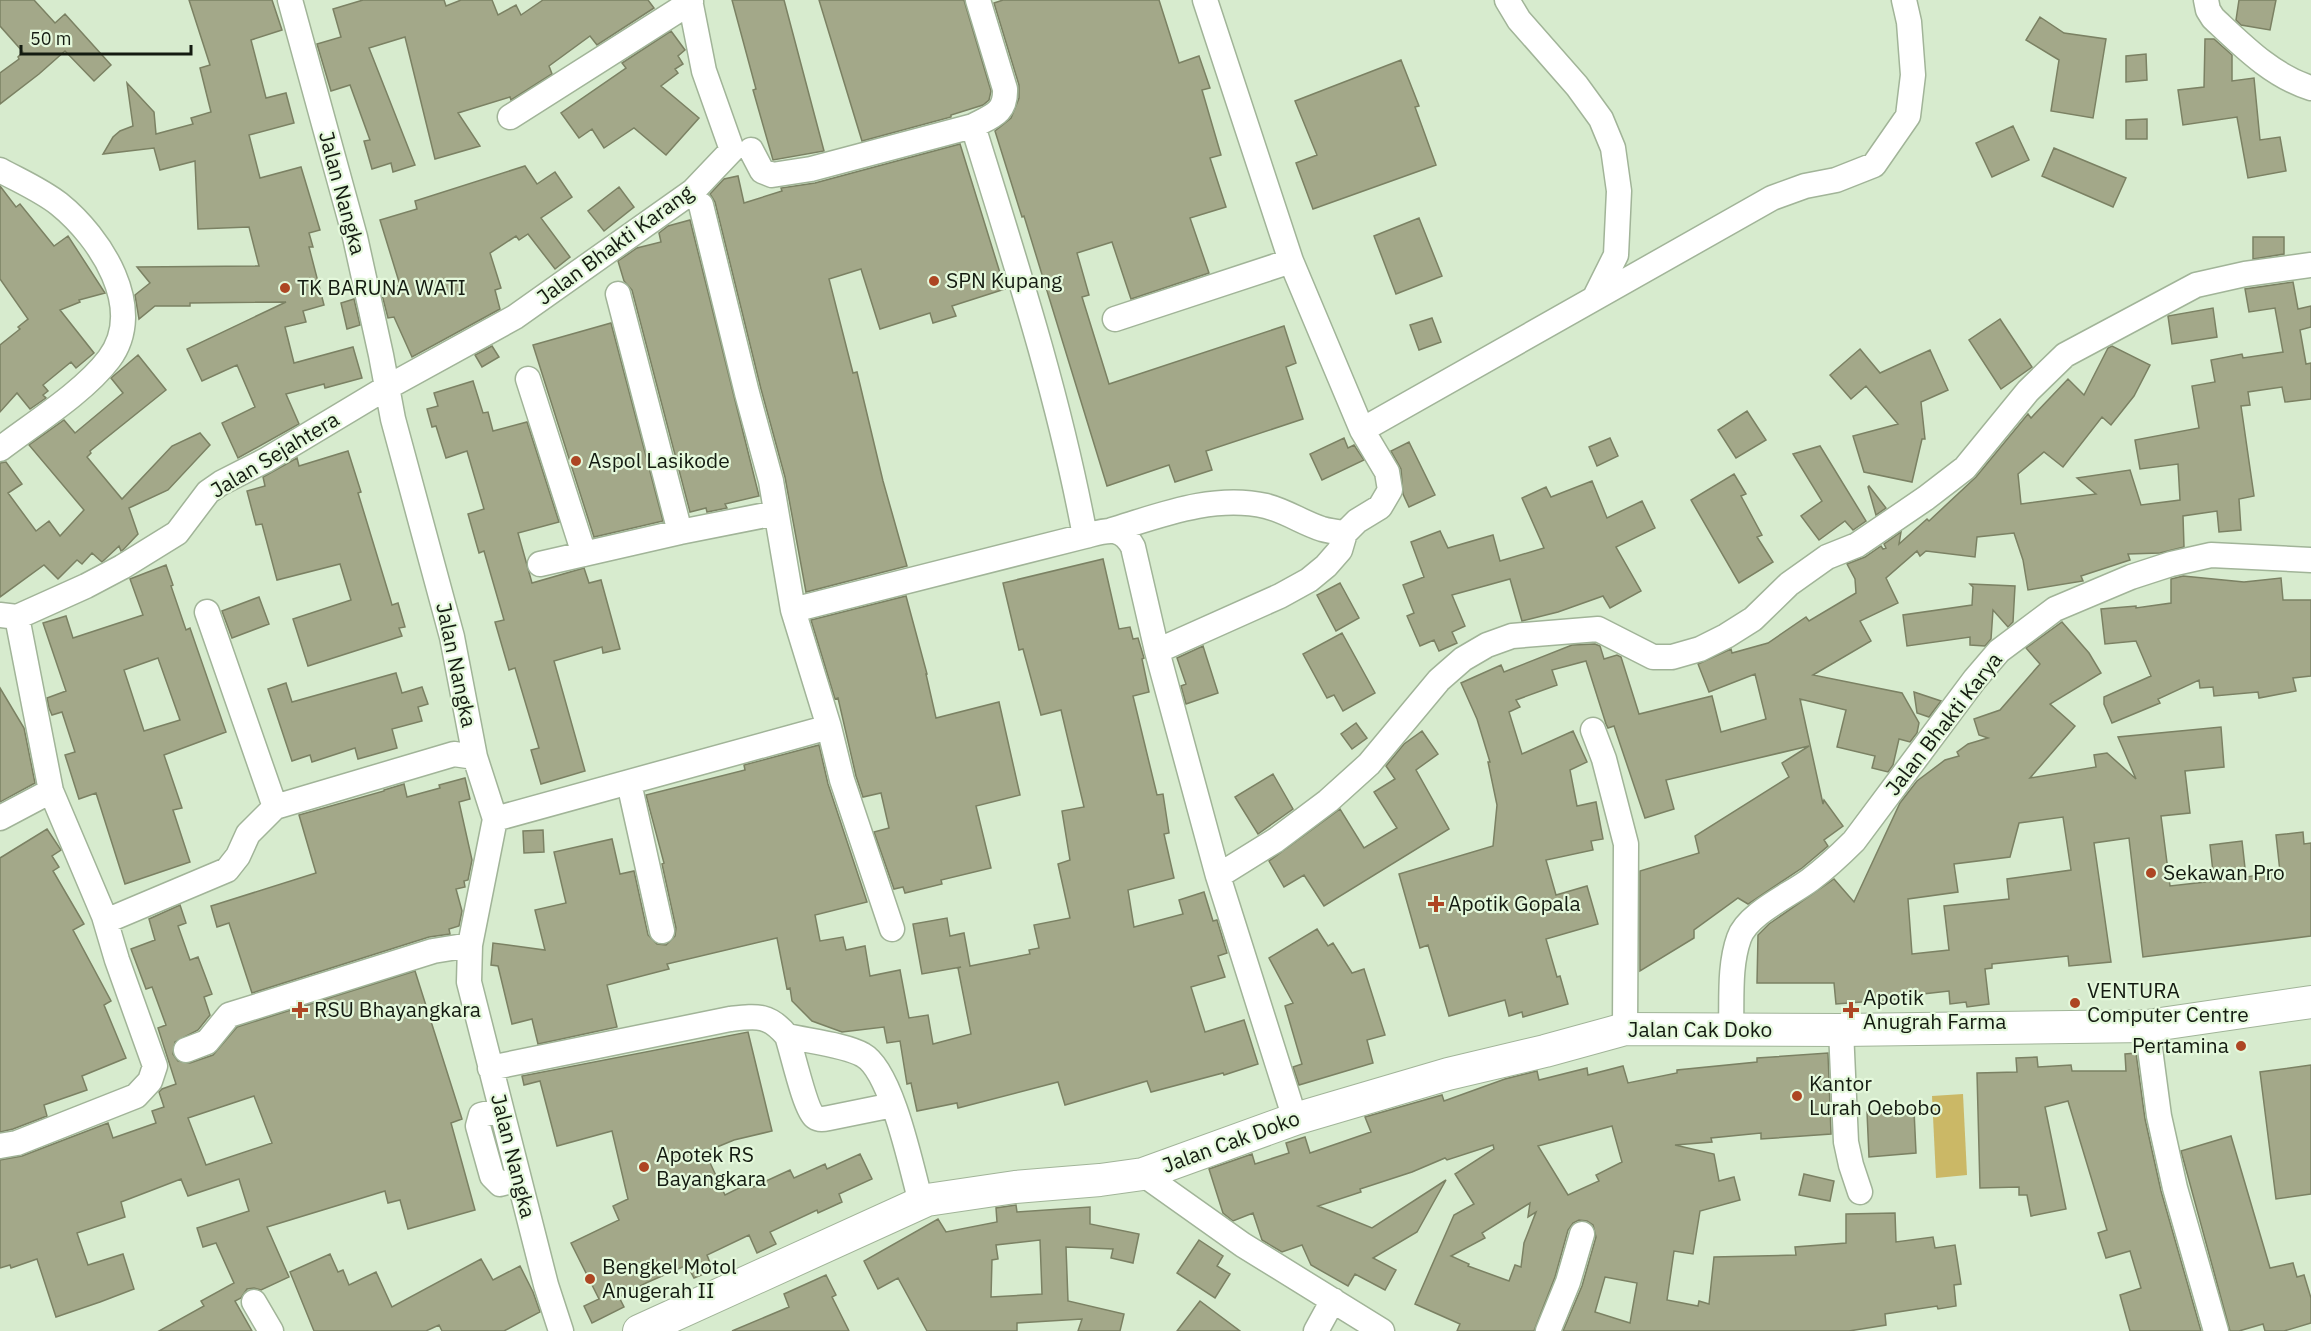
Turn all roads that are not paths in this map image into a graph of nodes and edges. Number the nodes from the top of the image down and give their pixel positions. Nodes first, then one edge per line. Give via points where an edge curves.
1 (290, 0) edge
2 (978, 0) edge
3 (1205, 0) edge
4 (1507, 0) edge
5 (1904, 0) edge
6 (2206, 0) edge
7 (691, 1) edge
8 (2311, 88) edge
9 (510, 117) dead end
10 (973, 126) junction
11 (751, 150) dead end
12 (0, 170) edge
13 (701, 205) dead end
14 (1291, 261) junction
15 (2311, 265) edge
16 (618, 294) dead end
17 (1595, 297) junction
18 (1115, 319) dead end
19 (528, 379) dead end
20 (386, 388) junction
21 (1362, 430) junction
22 (0, 449) edge
23 (776, 513) junction
24 (1112, 530) junction
25 (680, 532) junction
26 (1345, 533) junction
27 (1085, 536) junction
28 (584, 554) junction
29 (2311, 560) edge
30 (540, 564) dead end
31 (793, 610) junction
32 (207, 612) dead end
33 (8, 616) edge
34 (1157, 651) junction
35 (829, 728) junction
36 (1593, 730) dead end
37 (476, 757) junction
38 (628, 783) junction
39 (51, 791) junction
40 (275, 807) junction
41 (0, 818) edge
42 (495, 819) junction
43 (1218, 876) junction
44 (106, 921) junction
45 (892, 929) dead end
46 (662, 931) dead end
47 (470, 945) junction
48 (2311, 1002) edge
49 (2147, 1026) junction
50 (1625, 1029) junction
51 (1731, 1029) junction
52 (1841, 1030) junction
53 (788, 1036) junction
54 (186, 1050) dead end
55 (490, 1068) junction
56 (893, 1105) junction
57 (1295, 1119) junction
58 (0, 1146) edge
59 (1143, 1174) junction
60 (1860, 1192) dead end
61 (921, 1203) junction
62 (1582, 1233) dead end
63 (1333, 1300) junction
64 (254, 1302) dead end
65 (271, 1331) edge
66 (561, 1331) edge
67 (639, 1331) edge
68 (1316, 1331) edge
69 (1382, 1331) edge
70 (1548, 1331) edge
71 (2217, 1331) edge

1 - 20 street, Jalan Nangka via 355,237
2 - 10 street via 1005,100 1001,110
3 - 14 street
4 - 17 street via 1601,119 1613,148 1619,191 1616,255
5 - 17 street via 1913,75 1908,116 1874,165 1772,198
6 - 8 street via 2213,18 2257,58
7 - 9 street
7 - 20 street, Jalan Bhakti Karang via 704,71 732,150 693,191 515,317
10 - 11 street via 811,169 772,175 762,171
10 - 27 street via 1038,336
12 - 22 street via 46,194 81,225 117,278 122,313 117,345 100,370
13 - 23 street
14 - 18 street
14 - 21 street
15 - 43 street via 2196,285 2065,355 2028,391 1965,468 1857,545 1827,557 1790,584 1753,619 1700,649 1672,657 1653,657 1598,629 1512,636 1487,645 1439,680 1369,764 1328,801
16 - 25 street
17 - 21 street
19 - 28 street
20 - 33 street, Jalan Sejahtera via 208,492 177,533 86,586
20 - 37 street, Jalan Nangka via 452,637
21 - 26 street via 1387,472 1390,489 1380,507
23 - 25 street
23 - 31 street
24 - 26 street via 1186,507 1243,504 1266,506 1322,529
24 - 27 street
24 - 34 street via 1128,538 1133,547
25 - 28 street
26 - 34 street via 1340,550 1308,580
27 - 31 street
28 - 30 street
29 - 51 street, Jalan Bhakti Karya via 2211,555 2171,564 2055,609 1998,651 1854,841 1833,863 1750,921 1740,935 1733,959
31 - 35 street
32 - 40 street
33 - 39 street
34 - 43 street
35 - 38 street
35 - 45 street via 842,780
36 - 50 street via 1626,844
37 - 40 street via 454,754
37 - 42 street, Jalan Nangka
38 - 42 street
38 - 46 street
39 - 41 street
39 - 44 street
40 - 44 street via 248,834 228,870
42 - 47 street, Jalan Nangka
43 - 57 street
44 - 58 street via 155,1066 150,1081 136,1096
47 - 54 street via 433,951 229,1015 207,1042
47 - 55 street, Jalan Nangka via 469,982
48 - 49 main road, Jalan Cak Doko
49 - 52 main road, Jalan Cak Doko
49 - 71 street via 2159,1116 2175,1188
50 - 51 main road, Jalan Cak Doko
50 - 57 main road, Jalan Cak Doko via 1448,1074
51 - 52 main road, Jalan Cak Doko
52 - 60 street via 1846,1142
53 - 55 street via 764,1017 730,1019
53 - 56 street via 864,1055 882,1078
53 - 56 street via 807,1105 814,1116 829,1118
55 - 66 street, Jalan Nangka
56 - 61 street
57 - 59 main road, Jalan Cak Doko
59 - 61 main road, Jalan Cak Doko via 1015,1187
59 - 63 street via 1244,1245
61 - 67 main road, Jalan Cak Doko
62 - 70 street
63 - 68 street
63 - 69 street
64 - 65 street

